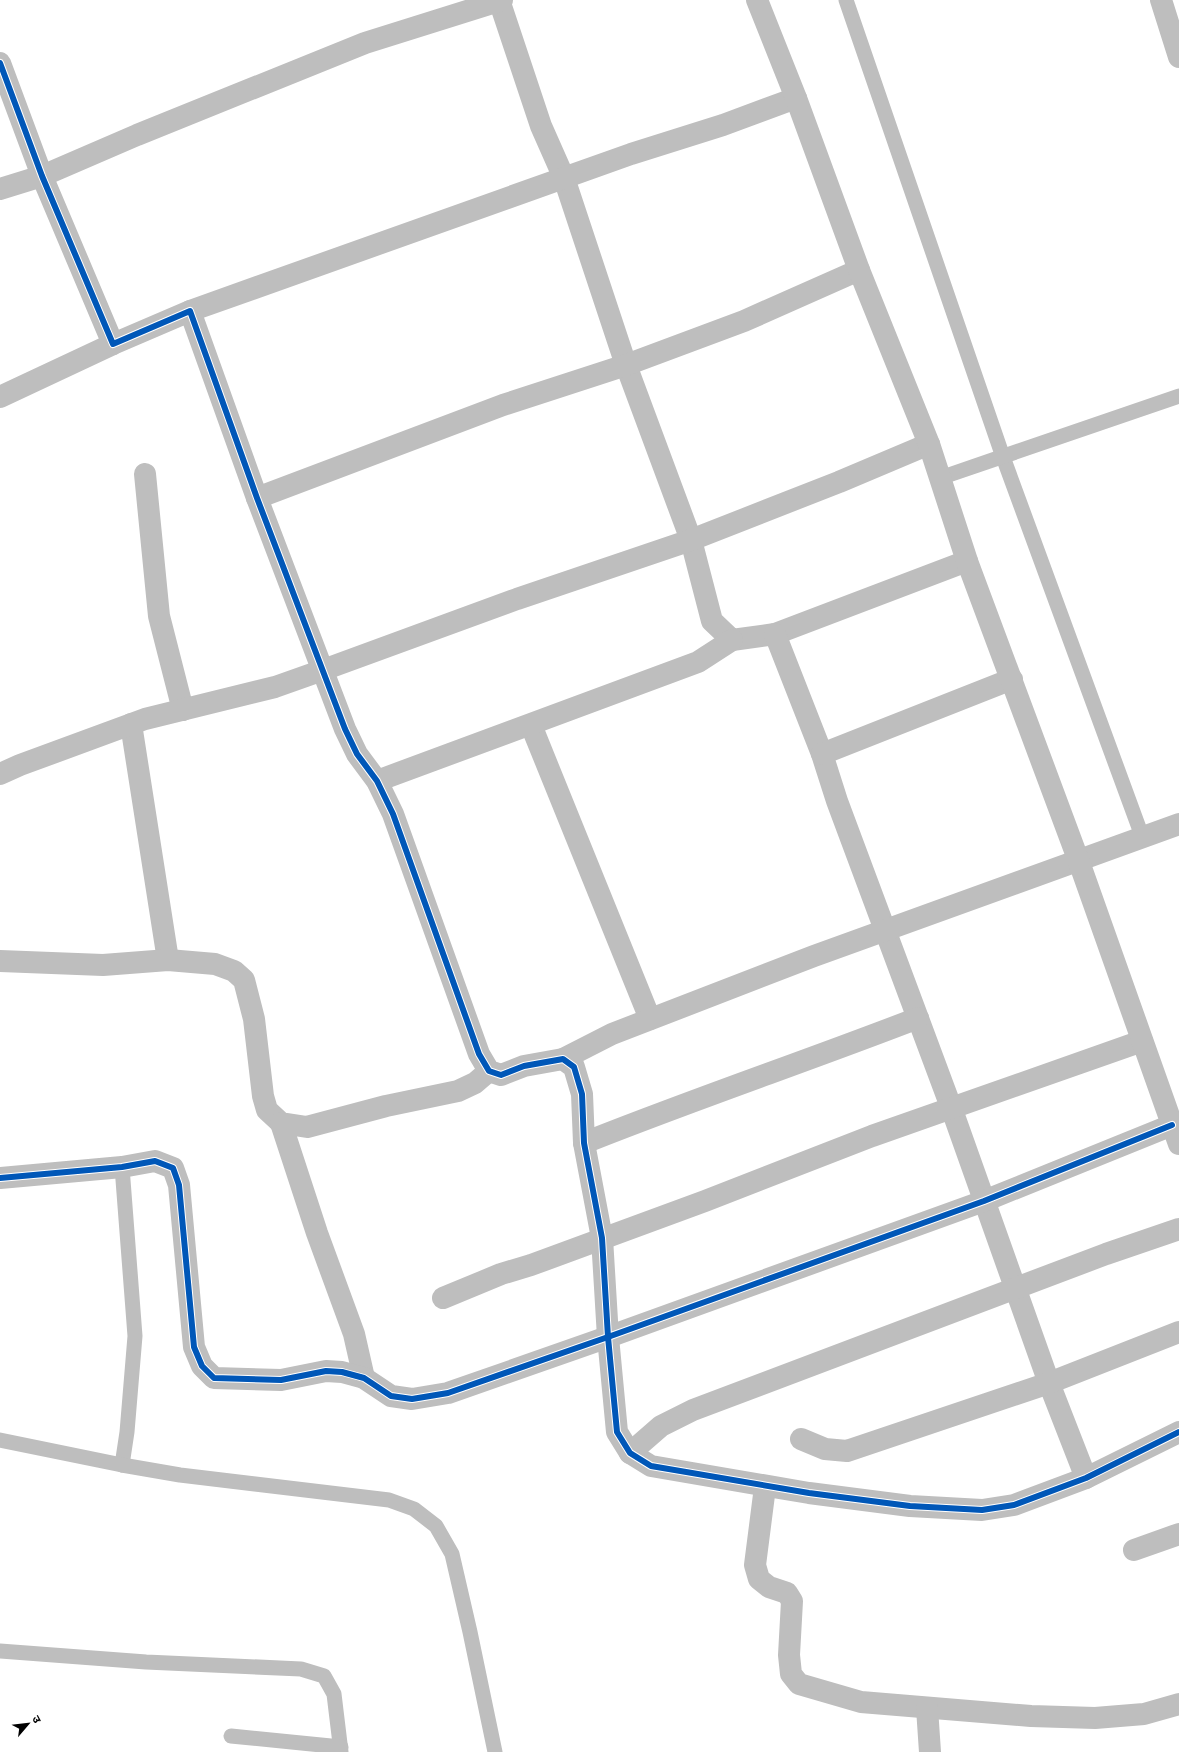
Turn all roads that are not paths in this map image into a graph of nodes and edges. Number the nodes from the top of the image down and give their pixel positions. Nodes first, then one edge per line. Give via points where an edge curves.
1 (500, 0) edge
2 (757, 0) edge
3 (846, 0) edge
4 (1161, 0) edge
5 (1179, 57) edge
6 (0, 64) edge
7 (796, 98) junction
8 (42, 176) junction
9 (564, 178) junction
10 (0, 189) edge
11 (859, 270) junction
12 (190, 312) junction
13 (113, 344) junction
14 (626, 365) junction
15 (1179, 396) edge
16 (0, 397) edge
17 (929, 444) junction
18 (1003, 457) junction
19 (145, 474) dead end
20 (940, 478) junction
21 (256, 498) junction
22 (691, 540) junction
23 (967, 561) junction
24 (775, 634) junction
25 (732, 640) junction
26 (323, 670) junction
27 (1012, 679) junction
28 (183, 710) junction
29 (131, 724) junction
30 (531, 725) junction
31 (822, 754) junction
32 (0, 774) edge
33 (378, 781) junction
34 (1179, 824) edge
35 (1142, 836) junction
36 (1078, 859) junction
37 (884, 930) junction
38 (168, 960) junction
39 (0, 961) edge
40 (918, 1018) junction
41 (650, 1019) junction
42 (1142, 1040) junction
43 (563, 1059) junction
44 (489, 1071) junction
45 (951, 1107) junction
46 (282, 1123) junction
47 (1176, 1134) edge
48 (584, 1143) junction
49 (122, 1167) junction
50 (0, 1178) edge
51 (984, 1201) junction
52 (1179, 1229) edge
53 (602, 1238) junction
54 (1015, 1288) junction
55 (442, 1298) dead end
56 (1179, 1332) edge
57 (608, 1338) junction
58 (364, 1378) junction
59 (1048, 1383) junction
60 (1179, 1432) edge
61 (801, 1439) dead end
62 (0, 1440) edge
63 (630, 1453) junction
64 (122, 1465) junction
65 (1086, 1478) junction
66 (765, 1487) junction
67 (1179, 1534) edge
68 (1134, 1550) dead end
69 (0, 1651) edge
70 (1179, 1704) edge
71 (927, 1708) junction
72 (231, 1736) dead end
73 (341, 1750) edge
74 (495, 1752) edge
75 (930, 1752) edge

1 - 8 street via 364,43
1 - 9 street via 541,126
2 - 7 street
3 - 18 lane
4 - 5 street
6 - 8 street
7 - 9 street
7 - 11 street
8 - 10 street
8 - 13 street
9 - 12 street
9 - 14 street
11 - 14 street via 744,321
11 - 17 street
12 - 13 street
12 - 21 street
13 - 16 street
14 - 21 street via 503,405
14 - 22 street
15 - 18 lane
17 - 20 street
17 - 22 street
18 - 20 lane
18 - 35 lane
19 - 28 street via 159,616
20 - 23 street
21 - 26 street
22 - 25 street via 712,621
22 - 26 street via 517,599
23 - 24 street
23 - 27 street
24 - 25 street
24 - 31 street
25 - 30 street via 698,662
26 - 28 street via 275,687
26 - 33 street via 357,754
27 - 31 street
27 - 36 street
28 - 29 street
29 - 32 street via 20,764
29 - 38 street
30 - 33 street
30 - 41 street
31 - 37 street
33 - 44 street via 393,814 479,1054
34 - 35 street
35 - 36 street
36 - 37 street
36 - 42 street
37 - 40 street
37 - 41 street
38 - 39 street via 103,965
38 - 46 street via 215,964 234,971 244,980 254,1019 263,1096 268,1110
40 - 45 street
40 - 48 street
41 - 43 street via 612,1034
42 - 45 street
42 - 47 street
43 - 44 street via 524,1066 502,1075
43 - 48 street via 574,1067 582,1094
44 - 46 street via 475,1083 458,1091 386,1106 307,1127
45 - 51 street
45 - 53 street
46 - 58 street via 317,1234 354,1334
47 - 51 street
48 - 53 street
49 - 50 street
49 - 58 street via 155,1161 173,1168 180,1185 194,1347 202,1366 214,1378 281,1380 326,1371
49 - 64 lane via 135,1336
51 - 54 street
51 - 57 street
52 - 54 street
53 - 55 street
53 - 57 street
54 - 59 street
54 - 63 street via 693,1410 661,1426
56 - 59 street
57 - 58 street via 448,1393 412,1400 391,1396
57 - 63 street via 617,1432
59 - 61 street via 847,1451 825,1449
59 - 65 street
60 - 65 street
62 - 64 lane
63 - 66 street via 651,1466
64 - 74 lane via 180,1475 389,1500 414,1509 436,1526 452,1554
65 - 66 street via 1014,1505 982,1510 910,1506
66 - 71 street via 755,1566 759,1580 769,1587 787,1593 792,1602 789,1655 791,1674 799,1684 861,1702
67 - 68 street
69 - 73 lane via 146,1662 301,1669 324,1676 334,1694
70 - 71 street via 1144,1714 1095,1718
71 - 75 street
72 - 73 lane

